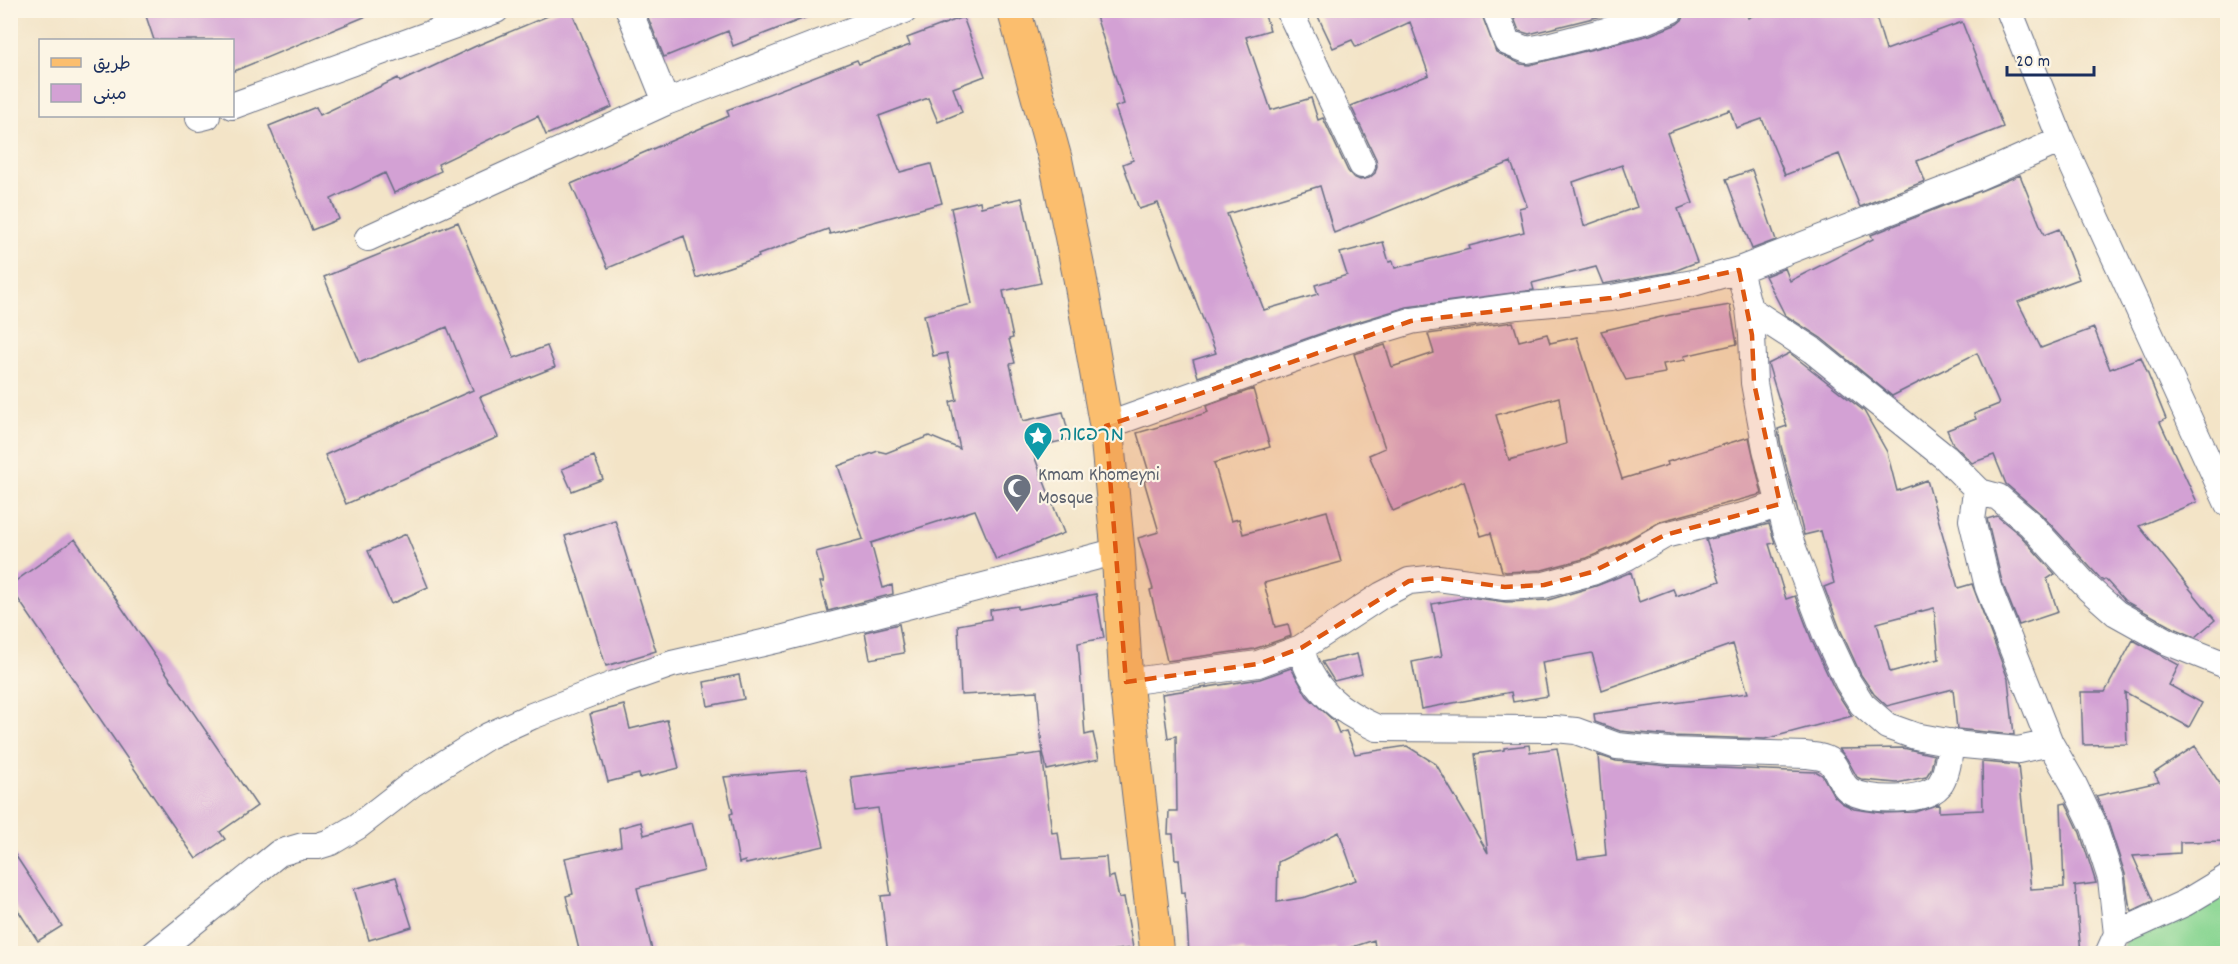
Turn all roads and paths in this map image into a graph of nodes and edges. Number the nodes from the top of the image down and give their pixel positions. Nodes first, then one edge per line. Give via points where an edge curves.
1 (496, 10) edge
2 (629, 10) edge
3 (905, 10) edge
4 (1014, 10) edge
5 (1289, 10) edge
6 (1495, 10) edge
7 (1671, 10) edge
8 (2009, 10) edge
9 (666, 102) junction
10 (234, 105) edge
11 (2061, 140) junction
12 (1362, 165) dead end
13 (368, 238) dead end
14 (1739, 270) junction
15 (1749, 309) junction
16 (1106, 426) junction
17 (1980, 492) junction
18 (1780, 504) junction
19 (2228, 504) edge
20 (1118, 551) junction
21 (1301, 648) junction
22 (2228, 666) edge
23 (1126, 682) junction
24 (1951, 742) junction
25 (2050, 743) junction
26 (2228, 876) edge
27 (2113, 944) edge
28 (154, 954) edge
29 (1157, 954) edge

1 - 10 street
2 - 9 street
3 - 9 street
4 - 16 main road via 1056,162
5 - 12 street
6 - 7 street via 1507,42 1527,50 1644,21
8 - 11 street
9 - 13 street
11 - 14 street via 1978,177
11 - 19 street
14 - 15 street
14 - 16 street via 1611,298 1411,321
15 - 17 street via 1812,350 1946,458
15 - 18 street via 1754,384
16 - 20 main road
17 - 22 street via 1998,497 2030,524 2116,613 2168,642
17 - 25 street via 1972,520 1988,587
18 - 21 street via 1665,535 1592,572 1544,585 1505,587 1437,578 1409,581 1382,594
18 - 24 street via 1786,530 1827,635 1862,704 1887,726
20 - 23 main road
20 - 28 street via 672,664 532,716 488,736 412,784 345,835 324,844 279,853
21 - 23 street via 1258,664
21 - 24 street via 1304,663 1327,697 1377,728 1555,729 1576,731 1617,746 1806,755 1831,762 1851,791 1893,799 1916,797 1941,784
23 - 29 main road
24 - 25 street via 2018,750
25 - 27 street via 2094,827 2111,879
26 - 27 street

